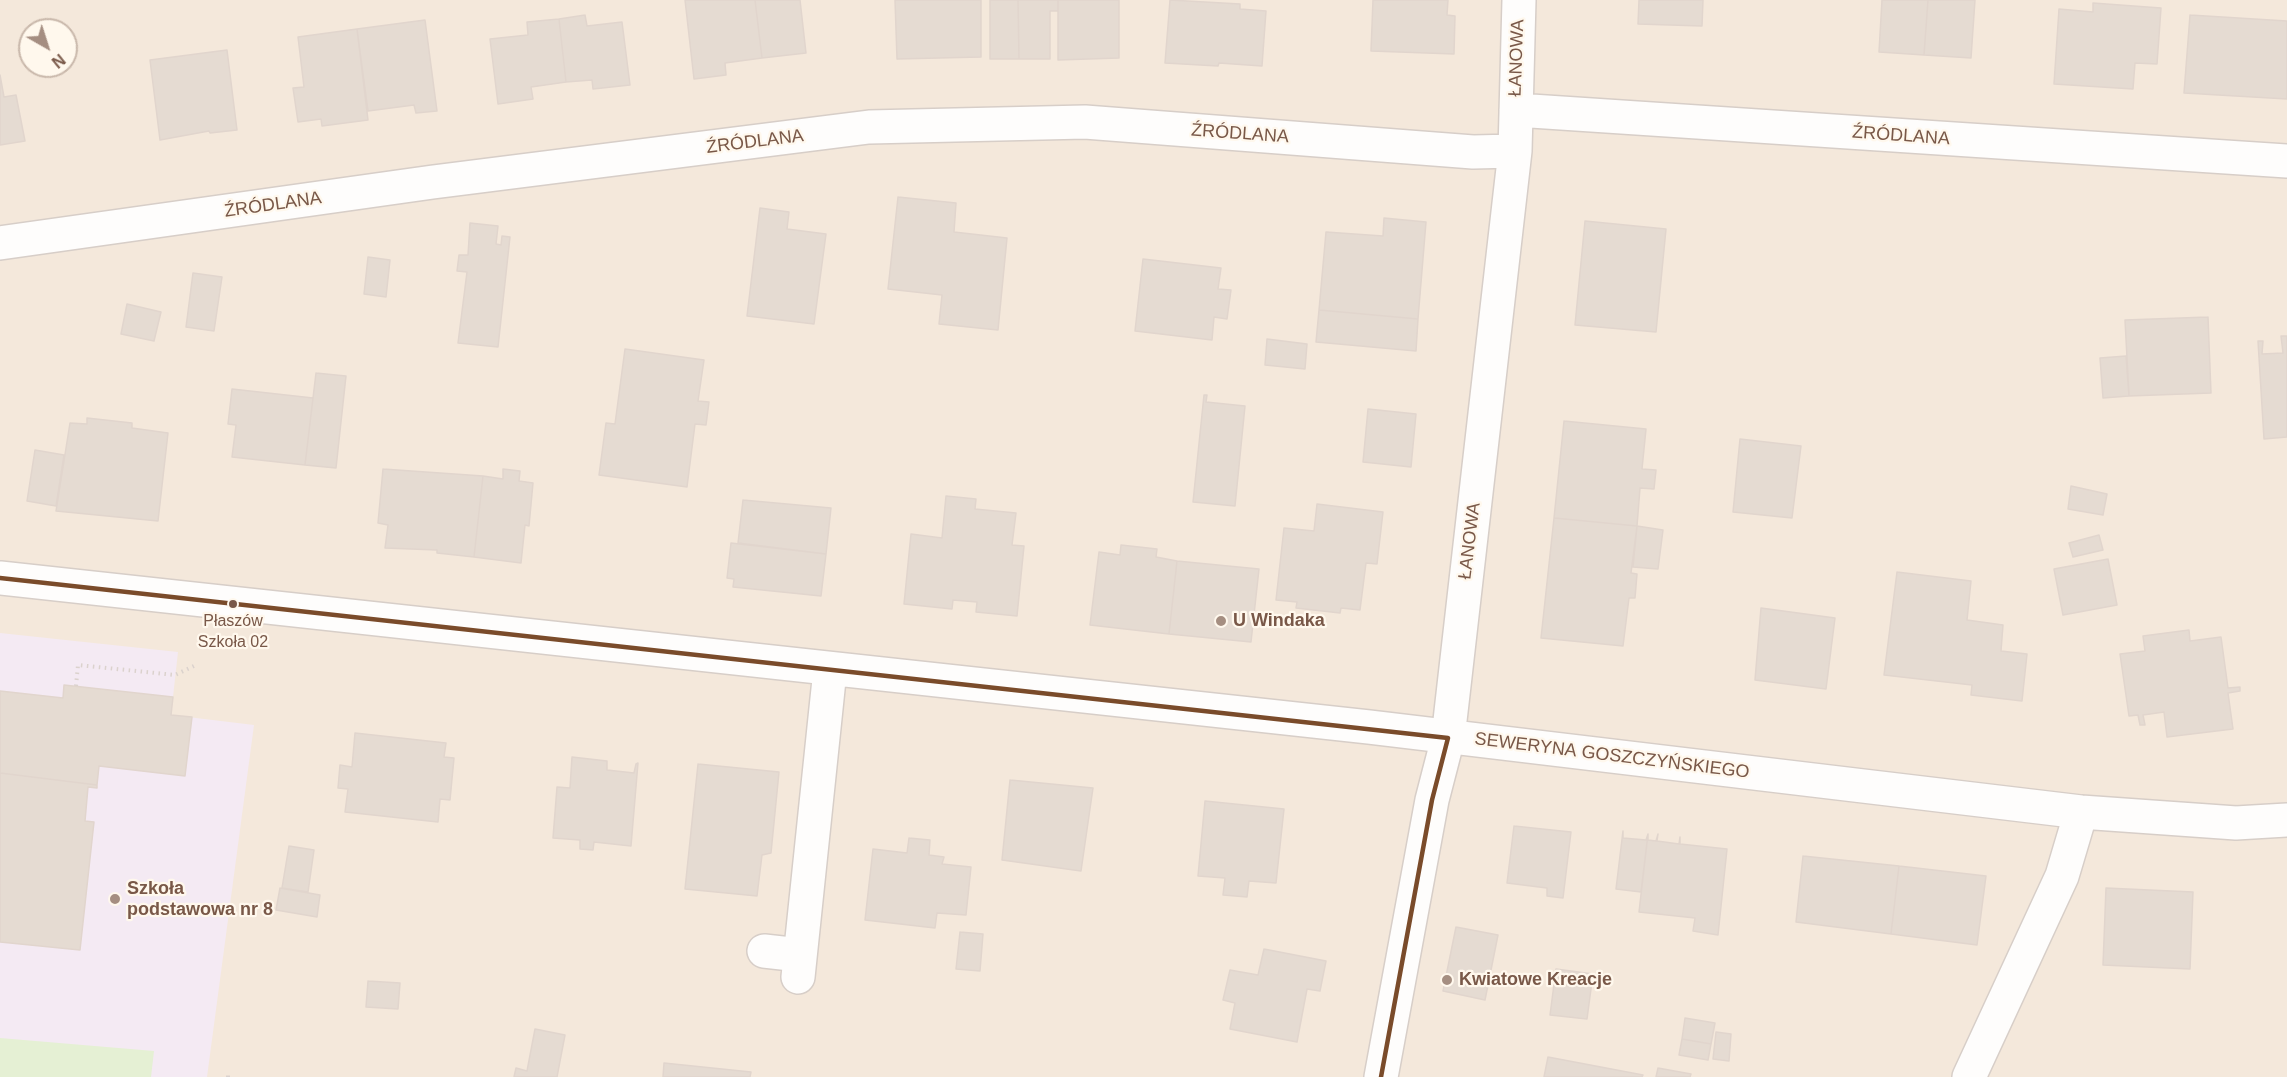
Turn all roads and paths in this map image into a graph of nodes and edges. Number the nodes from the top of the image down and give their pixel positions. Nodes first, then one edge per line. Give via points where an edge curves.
1 (1519, 0) edge
2 (1516, 110) junction
3 (1515, 151) junction
4 (2287, 161) edge
5 (0, 243) edge
6 (0, 578) edge
7 (196, 665) dead end
8 (830, 669) junction
9 (76, 686) dead end
10 (1448, 738) junction
11 (2081, 812) junction
12 (2287, 820) edge
13 (764, 951) dead end
14 (1381, 1077) edge
15 (1969, 1077) edge

1 - 2 street, ŁANOWA
2 - 3 street, ŁANOWA
2 - 4 street, ŹRÓDLANA
3 - 5 street, ŹRÓDLANA via 1473,152 1085,122 869,127 433,182
3 - 10 street, ŁANOWA
6 - 8 street, SEWERYNA GOSZCZYŃSKIEGO
7 - 9 path via 175,675 78,665
8 - 10 street, SEWERYNA GOSZCZYŃSKIEGO
8 - 13 street via 799,966
10 - 11 street, SEWERYNA GOSZCZYŃSKIEGO
10 - 14 street, ŁANOWA via 1432,800
11 - 12 street, SEWERYNA GOSZCZYŃSKIEGO via 2236,823
11 - 15 street via 2062,876

